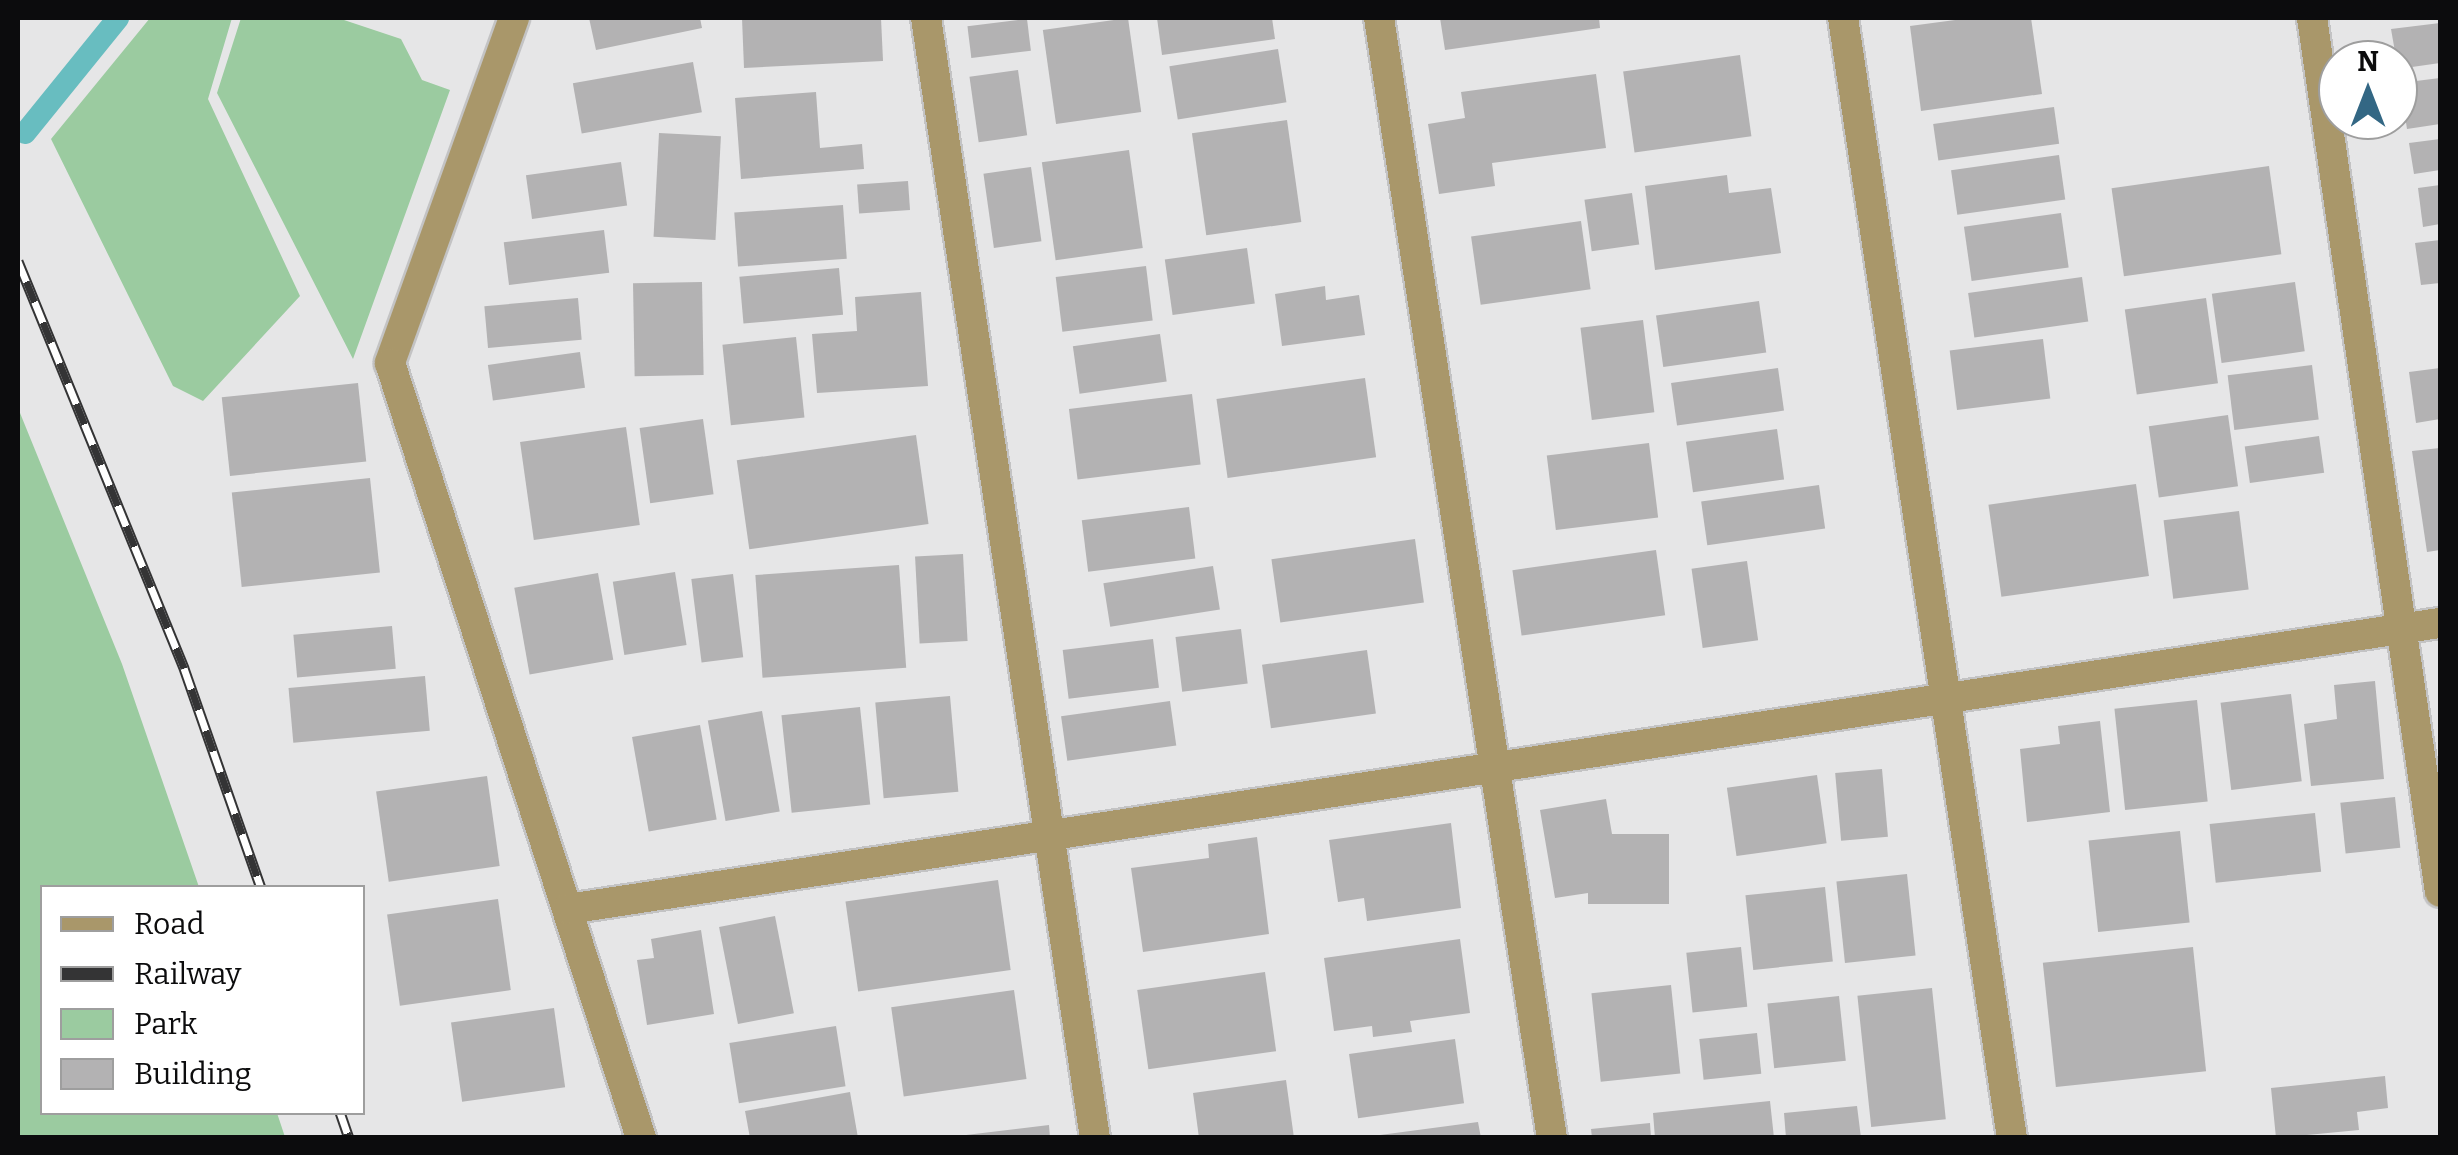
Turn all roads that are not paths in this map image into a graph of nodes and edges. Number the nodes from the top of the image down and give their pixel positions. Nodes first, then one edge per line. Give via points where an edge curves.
1 (514, 18) edge
2 (926, 18) edge
3 (1379, 18) edge
4 (1843, 18) edge
5 (2312, 18) edge
6 (2440, 623) edge
7 (2399, 629) junction
8 (1946, 699) junction
9 (1495, 767) junction
10 (1050, 836) junction
11 (2440, 892) edge
12 (568, 909) junction
13 (641, 1138) edge
14 (1096, 1138) edge
15 (1552, 1138) edge
16 (2012, 1138) edge

1 - 12 street via 390,363
2 - 10 street
3 - 9 street
4 - 8 street
5 - 7 street
6 - 7 street
7 - 8 street
7 - 11 street
8 - 9 street
8 - 16 street
9 - 10 street
9 - 15 street
10 - 12 street
10 - 14 street
12 - 13 street

